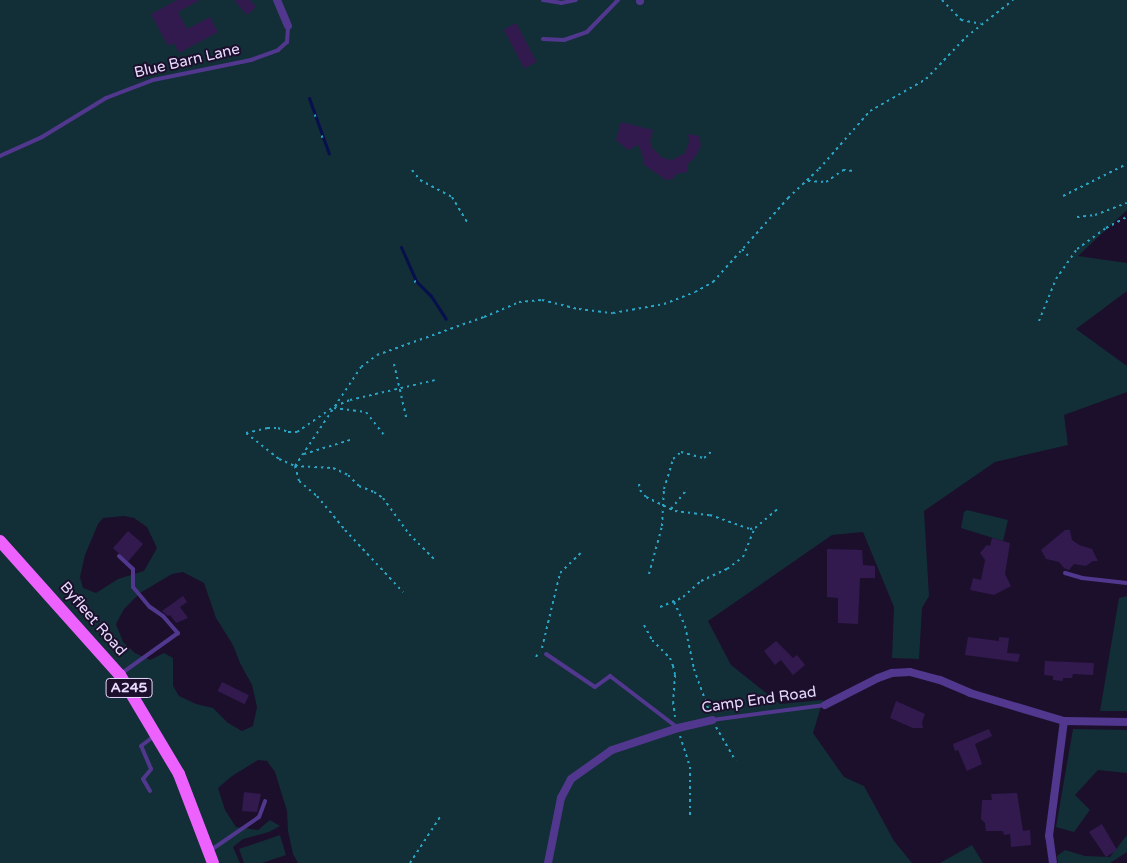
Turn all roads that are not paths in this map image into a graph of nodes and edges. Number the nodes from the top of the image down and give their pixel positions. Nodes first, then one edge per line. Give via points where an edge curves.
1 (277, 0) edge
2 (543, 0) edge
3 (576, 0) edge
4 (618, 0) edge
5 (288, 26) joint
6 (543, 38) dead end
7 (0, 156) edge
8 (0, 541) edge
9 (119, 556) dead end
10 (1065, 573) dead end
11 (1127, 583) edge
12 (546, 654) dead end
13 (120, 675) junction
14 (825, 705) joint
15 (712, 720) joint
16 (1064, 721) junction
17 (1127, 722) edge
18 (678, 728) junction
19 (157, 734) junction
20 (150, 791) dead end
21 (265, 801) dead end
22 (211, 858) edge
23 (548, 863) edge
24 (1053, 863) edge

1 - 5 street, Blue Barn Lane
2 - 3 lane via 561,4
4 - 6 lane via 587,32 564,40
5 - 7 lane, Blue Barn Lane via 287,42 278,50 251,60 154,80 106,98 42,137
8 - 13 main road, Byfleet Road / A245
9 - 13 lane via 133,569 133,587 178,633
10 - 11 lane
12 - 18 lane via 595,686 610,676
13 - 19 main road, Byfleet Road / A245
14 - 15 lane, Camp End Road
14 - 16 street, Camp End Road via 882,676 910,672
15 - 18 street, Camp End Road
16 - 17 street, Camp End Road
16 - 24 street via 1049,830
18 - 23 street, Camp End Road via 612,750 571,779 561,798
19 - 20 lane via 141,746 150,769 143,779
19 - 22 main road, Byfleet Road / A245 via 179,774
21 - 22 lane via 259,817

